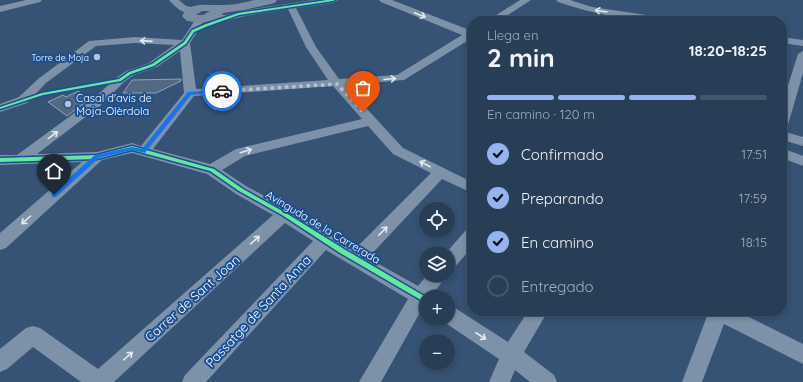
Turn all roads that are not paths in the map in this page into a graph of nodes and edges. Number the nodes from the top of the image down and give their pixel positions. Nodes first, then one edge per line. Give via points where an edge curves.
1 (37, 0) edge
2 (174, 0) edge
3 (271, 0) edge
4 (333, 0) edge
5 (384, 0) edge
6 (526, 0) edge
7 (560, 0) edge
8 (291, 7) junction
9 (0, 9) edge
10 (500, 16) edge
11 (629, 16) edge
12 (202, 17) junction
13 (226, 18) junction
14 (467, 37) edge
15 (467, 39) edge
16 (787, 41) edge
17 (185, 43) junction
18 (803, 43) edge
19 (803, 54) edge
20 (337, 84) junction
21 (190, 93) junction
22 (0, 108) edge
23 (787, 108) edge
24 (371, 121) junction
25 (787, 137) edge
26 (803, 142) edge
27 (143, 152) junction
28 (787, 155) edge
29 (97, 157) junction
30 (22, 158) junction
31 (0, 160) edge
32 (803, 161) edge
33 (212, 170) junction
34 (442, 172) junction
35 (467, 185) edge
36 (284, 214) junction
37 (325, 240) junction
38 (467, 241) edge
39 (0, 243) edge
40 (455, 255) edge
41 (356, 259) junction
42 (419, 296) edge
43 (419, 304) edge
44 (536, 316) edge
45 (716, 316) edge
46 (728, 316) edge
47 (455, 319) edge
48 (803, 354) edge
49 (511, 355) junction
50 (0, 362) edge
51 (99, 382) edge
52 (192, 382) edge
53 (369, 382) edge
54 (499, 382) edge
55 (547, 382) edge
56 (692, 382) edge

1 - 9 street
2 - 12 street via 183,8
3 - 12 street
4 - 8 street
5 -> 14 street
6 - 10 street
11 -> 7 street via 591,10
8 - 13 street
8 - 20 street via 311,47
12 - 13 street
12 - 13 street
12 - 17 street
20 -> 15 street via 400,78
16 - 18 street
17 - 21 street
17 -> 22 street via 135,40 93,43 42,81 23,100
30 -> 17 street via 96,103 120,80 153,65
19 - 23 street
20 - 21 street
20 - 24 street
21 - 27 street
33 -> 24 street via 241,152
34 -> 24 street via 398,151
25 - 26 street
27 - 29 street, Avinguda de la Carrerada via 132,148
27 - 33 street, Avinguda de la Carrerada
28 - 32 street
29 - 30 street
29 -> 39 street
30 - 31 street
33 - 36 street, Avinguda de la Carrerada
34 - 35 street
41 -> 34 street
36 - 37 street, Avinguda de la Carrerada
51 -> 36 street, Carrer de Sant Joan
37 - 41 street, Avinguda de la Carrerada
37 - 52 street, Passatge de Santa Anna
38 - 40 street
41 - 42 street, Avinguda de la Carrerada
43 - 53 street
44 - 49 street
45 - 56 street
46 - 48 street
47 -> 49 street
49 - 54 street
49 - 55 street
50 - 51 street via 33,336

